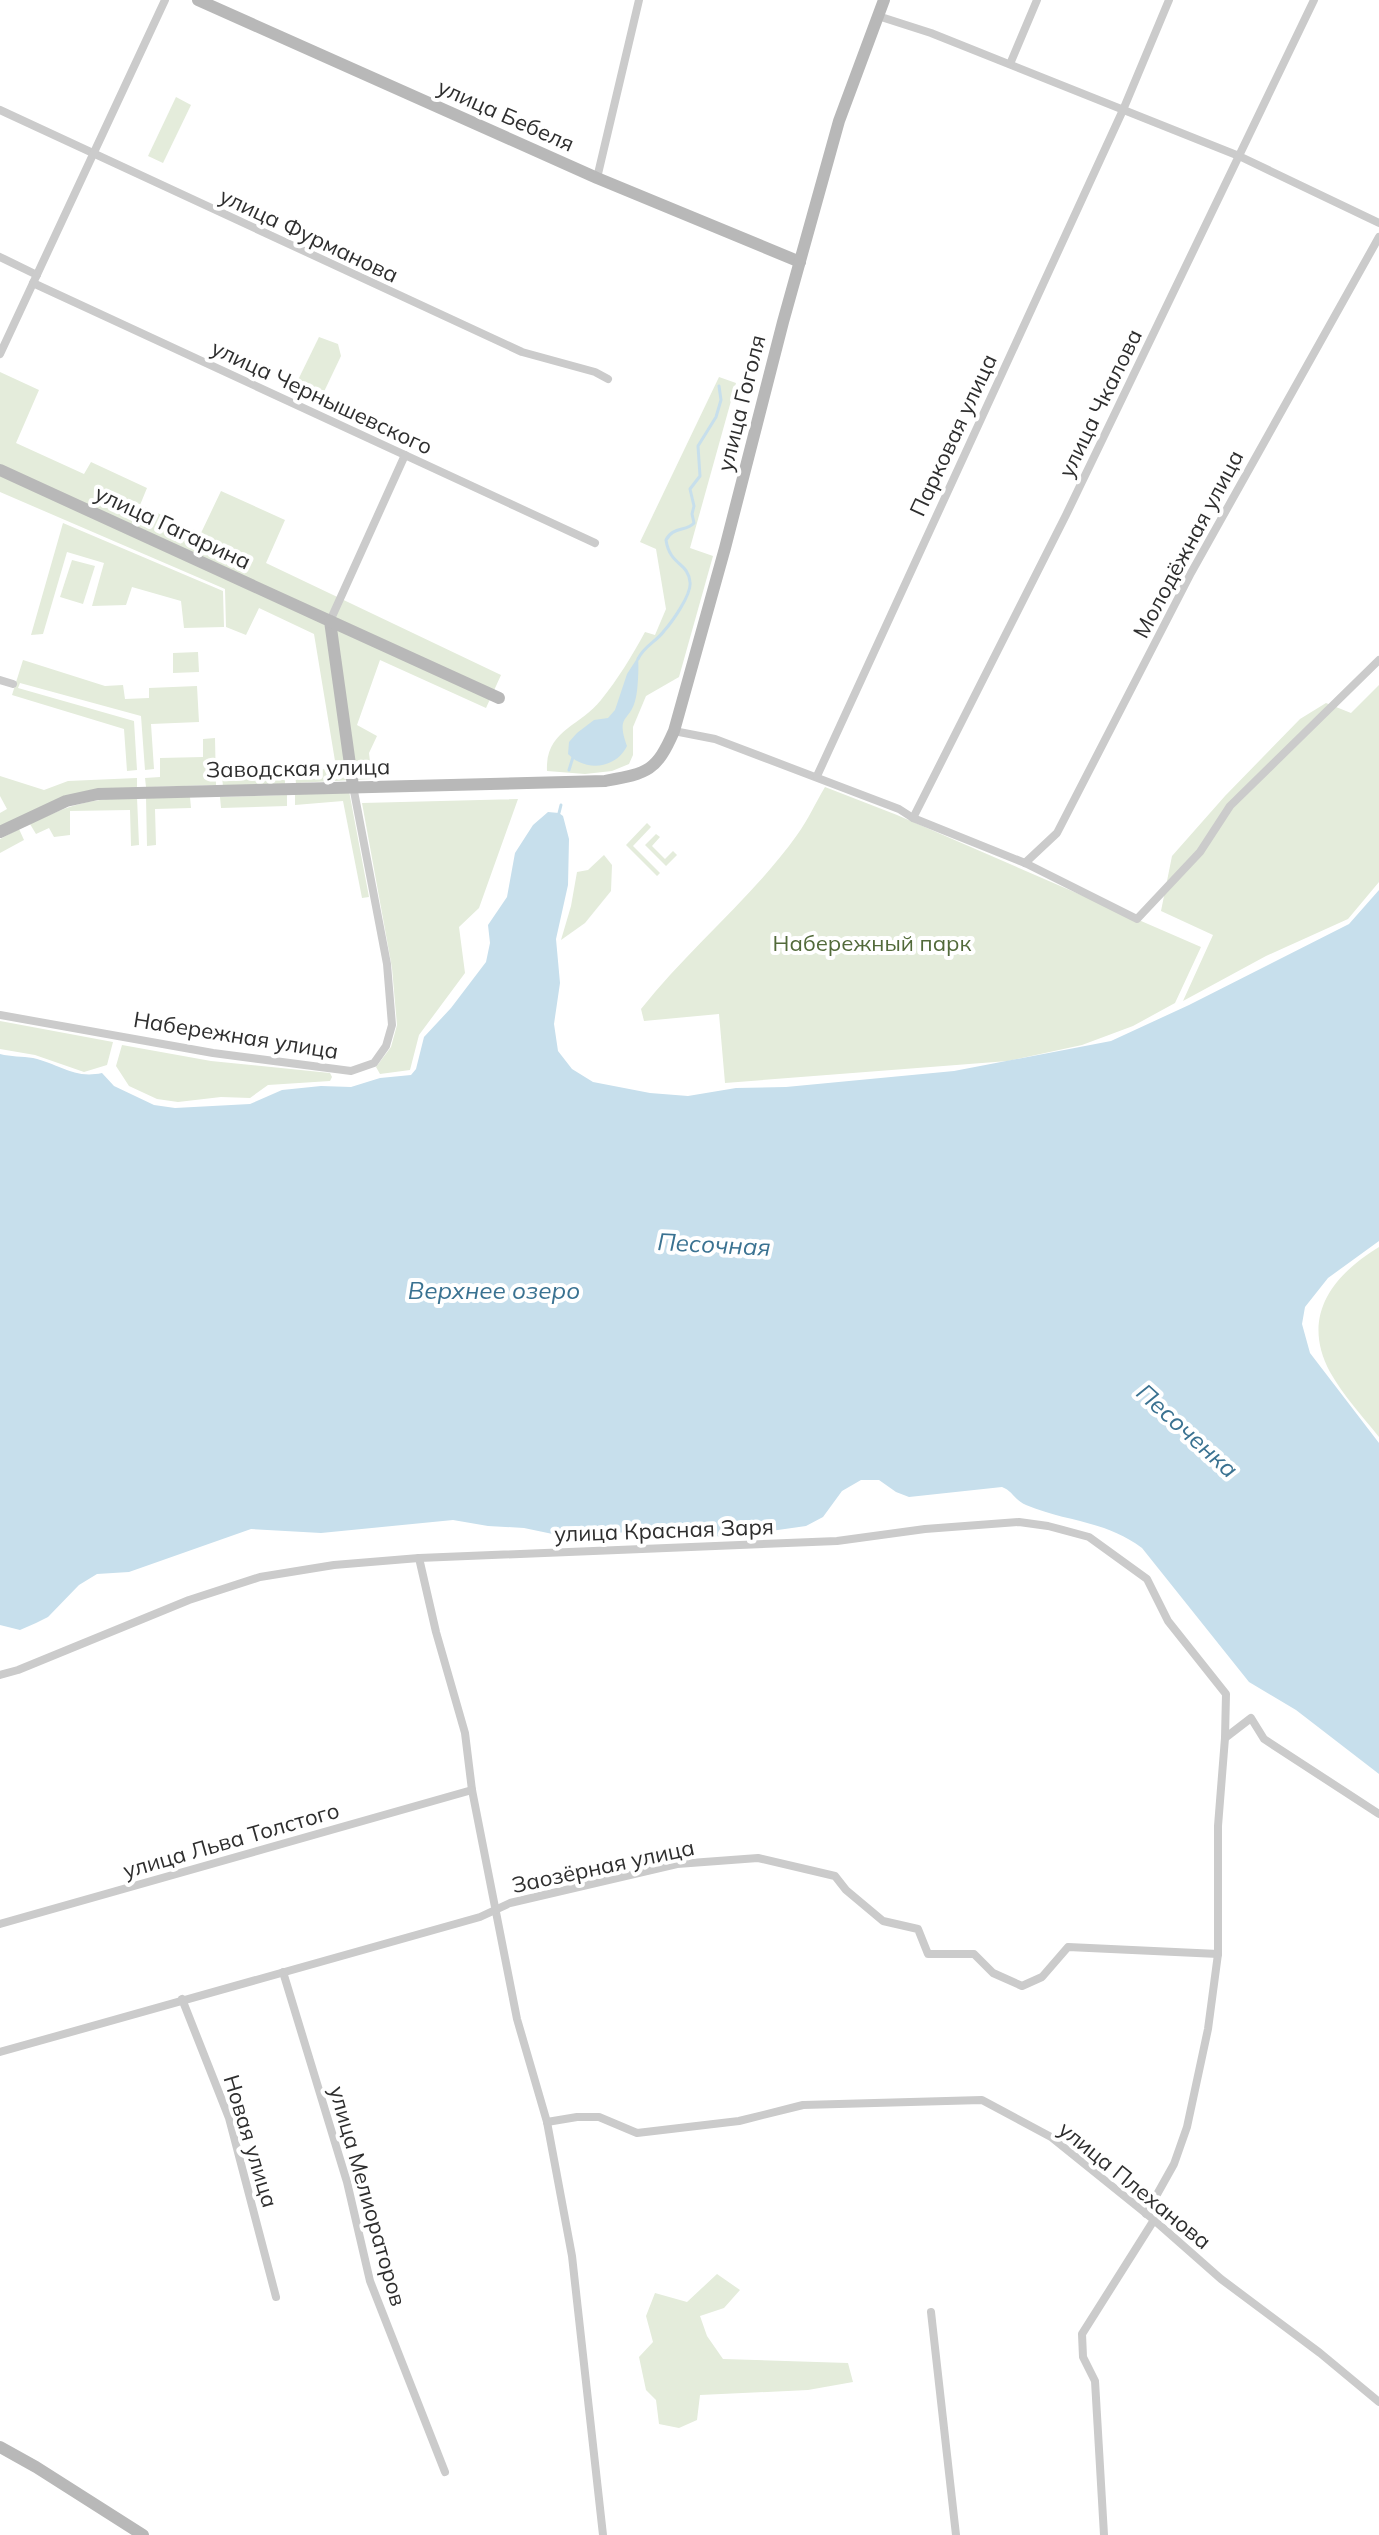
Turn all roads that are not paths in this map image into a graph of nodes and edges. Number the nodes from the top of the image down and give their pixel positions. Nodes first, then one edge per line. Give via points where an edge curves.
1 (165, 0) edge
2 (198, 0) edge
3 (639, 0) edge
4 (884, 0) edge
5 (1037, 0) edge
6 (1169, 0) edge
7 (1314, 0) edge
8 (878, 16) junction
9 (1010, 64) junction
10 (0, 110) edge
11 (1123, 110) junction
12 (94, 153) junction
13 (1239, 156) junction
14 (597, 178) junction
15 (1379, 223) edge
16 (1379, 237) edge
17 (0, 257) edge
18 (800, 262) junction
19 (35, 279) junction
20 (0, 354) edge
21 (608, 379) dead end
22 (405, 455) junction
23 (0, 470) edge
24 (595, 543) dead end
25 (330, 621) junction
26 (1379, 660) edge
27 (0, 680) edge
28 (13, 684) dead end
29 (499, 698) dead end
30 (674, 731) junction
31 (817, 776) junction
32 (605, 781) joint
33 (353, 786) junction
34 (913, 818) junction
35 (0, 832) edge
36 (1025, 863) junction
37 (0, 1015) edge
38 (419, 1558) junction
39 (0, 1675) edge
40 (1225, 1738) junction
41 (472, 1790) junction
42 (1379, 1814) edge
43 (495, 1910) junction
44 (0, 1924) edge
45 (1218, 1954) junction
46 (283, 1972) junction
47 (182, 1999) junction
48 (0, 2052) edge
49 (547, 2122) junction
50 (1146, 2214) junction
51 (1154, 2220) junction
52 (276, 2297) dead end
53 (931, 2312) dead end
54 (1379, 2402) edge
55 (0, 2447) edge
56 (445, 2472) dead end
57 (143, 2535) edge
58 (603, 2535) edge
59 (956, 2535) edge
60 (1104, 2535) edge

1 - 12 street
2 - 14 main road, улица Бебеля
3 - 14 street
4 - 8 main road, улица Гоголя
5 - 9 street
6 - 11 street, Парковая улица
7 - 13 street, улица Чкалова
8 - 9 street
8 - 18 main road, улица Гоголя via 839,121
9 - 11 street
10 - 12 street, улица Фурманова
11 - 13 street
11 - 31 street, Парковая улица
12 - 19 street
12 - 21 street, улица Фурманова via 513,348
13 - 15 street
13 - 34 street, улица Чкалова
14 - 18 main road, улица Бебеля
16 - 36 street, Молодёжная улица via 1191,573 1057,833
17 - 19 street, улица Чернышевского
18 - 30 main road, улица Гоголя
19 - 20 street
19 - 22 street, улица Чернышевского
22 - 24 street, улица Чернышевского
22 - 25 street
23 - 25 main road, улица Гагарина
25 - 29 main road, улица Гагарина
25 - 33 main road
26 - 36 street via 1230,806 1200,852 1137,919
27 - 28 street
30 - 31 street via 715,739
30 - 32 main road, улица Гоголя via 662,758 648,770
31 - 34 street
32 - 33 main road, Заводская улица
33 - 35 main road, Заводская улица via 98,794 66,801
33 - 37 street, Набережная улица via 387,964 392,1025 374,1063 351,1071
34 - 36 street
38 - 39 street, улица Красная Заря via 260,1577
38 - 40 street, улица Красная Заря via 837,1541 1019,1522 1048,1526 1089,1537 1147,1579 1168,1621 1226,1694
38 - 41 street via 465,1733
40 - 42 street via 1251,1718 1264,1739
40 - 45 street, улица Красная Заря via 1218,1826
41 - 43 street
41 - 44 street, улица Льва Толстого
43 - 45 street, Заозёрная улица via 677,1864 758,1858 835,1876 883,1921 918,1929 928,1954 974,1954 993,1973 1022,1986 1042,1977 1068,1947
43 - 46 street, Заозёрная улица
43 - 49 street via 517,2019
45 - 50 street, улица Красная Заря via 1187,2127 1174,2164
46 - 47 street, Заозёрная улица
46 - 56 street, улица Мелиораторов via 347,2182 370,2281
47 - 48 street, Заозёрная улица
47 - 52 street, Новая улица via 229,2118
49 - 50 street, улица Плеханова via 599,2117 637,2133 739,2121 803,2105 982,2100 1051,2137
49 - 58 street via 572,2256
50 - 51 street, улица Плеханова
51 - 54 street, улица Плеханова
51 - 60 street via 1082,2334 1083,2357 1095,2381
53 - 59 street
55 - 57 main road

